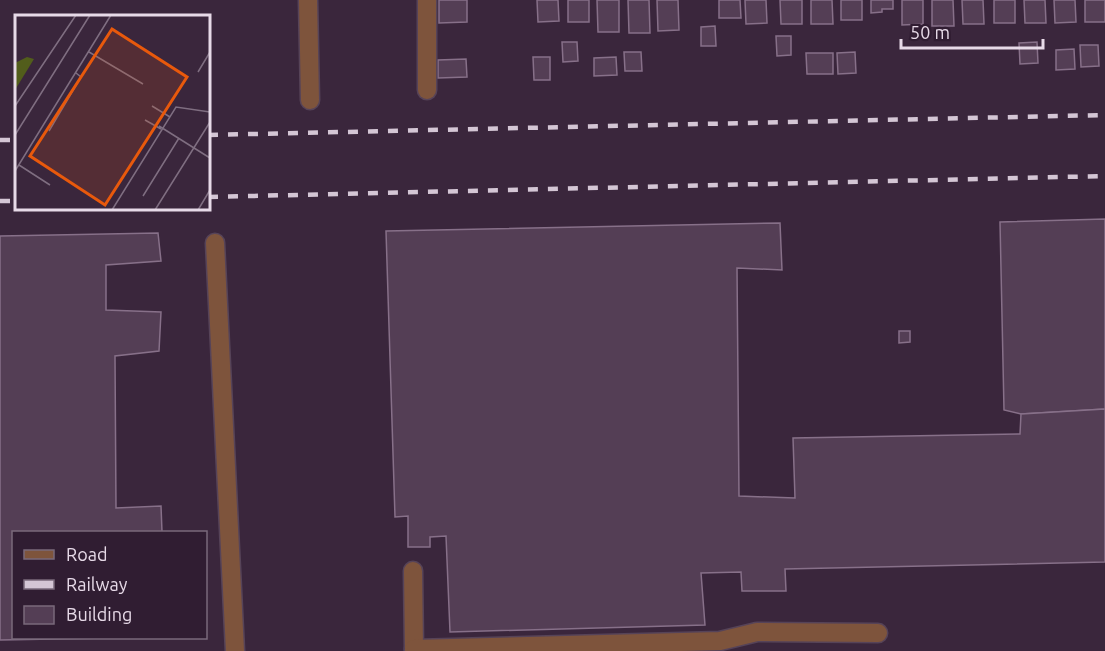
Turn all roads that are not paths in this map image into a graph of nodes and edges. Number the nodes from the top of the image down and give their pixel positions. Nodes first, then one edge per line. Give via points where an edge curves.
1 (308, 0) edge
2 (427, 0) edge
3 (427, 90) dead end
4 (310, 100) dead end
5 (215, 243) dead end
6 (414, 571) dead end
7 (878, 633) dead end
8 (414, 650) edge
9 (235, 651) edge

1 - 4 lane
2 - 3 lane
5 - 9 lane
6 - 8 lane
7 - 8 lane via 757,632 720,641

